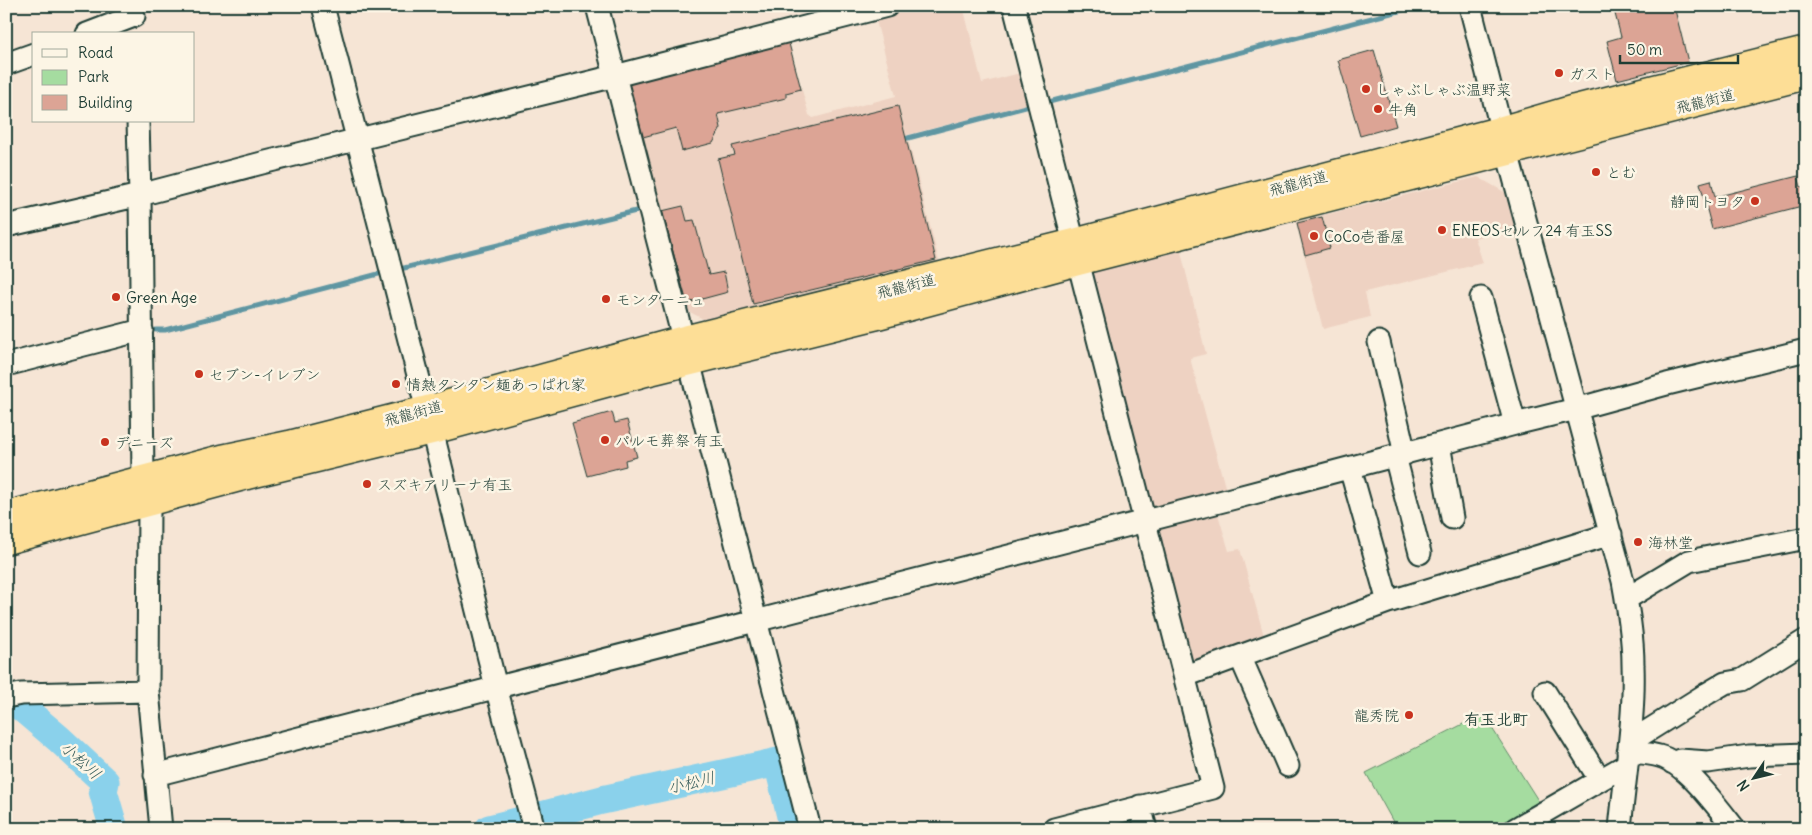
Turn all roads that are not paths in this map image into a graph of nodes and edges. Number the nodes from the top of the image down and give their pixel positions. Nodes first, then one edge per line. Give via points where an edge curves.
1 (322, 6) edge
2 (597, 6) edge
3 (887, 6) edge
4 (1014, 6) edge
5 (1470, 6) edge
6 (134, 19) edge
7 (93, 32) edge
8 (1806, 52) edge
9 (32, 55) edge
10 (6, 64) edge
11 (1806, 75) edge
12 (615, 76) junction
13 (138, 122) edge
14 (356, 139) junction
15 (1505, 141) junction
16 (140, 196) junction
17 (6, 226) edge
18 (1076, 252) junction
19 (1481, 298) dead end
20 (142, 330) junction
21 (1378, 342) dead end
22 (1806, 350) edge
23 (687, 351) junction
24 (6, 365) edge
25 (1576, 409) junction
26 (429, 420) junction
27 (1515, 424) junction
28 (1439, 444) junction
29 (1400, 455) junction
30 (1350, 468) junction
31 (146, 491) junction
32 (6, 516) edge
33 (1452, 518) dead end
34 (1144, 521) junction
35 (1611, 534) junction
36 (1806, 538) edge
37 (6, 540) edge
38 (1420, 553) dead end
39 (1626, 599) junction
40 (1388, 602) junction
41 (756, 621) junction
42 (1806, 640) edge
43 (1240, 656) junction
44 (1185, 676) junction
45 (496, 686) junction
46 (148, 691) junction
47 (1545, 692) dead end
48 (6, 697) edge
49 (1557, 732) dead end
50 (1628, 753) junction
51 (1806, 754) edge
52 (1673, 763) junction
53 (1288, 766) dead end
54 (155, 775) junction
55 (1596, 782) junction
56 (1140, 806) junction
57 (161, 829) edge
58 (534, 829) edge
59 (810, 829) edge
60 (1054, 829) edge
61 (1146, 829) edge
62 (1515, 829) edge
63 (1620, 829) edge
64 (1735, 829) edge

1 - 14 street
2 - 12 street
3 - 12 street
4 - 18 street
5 - 15 street
6 - 7 street
8 - 15 highway, 飛龍街道 via 1575,109
9 - 10 street
11 - 15 highway, 飛龍街道
12 - 14 street
12 - 23 street
13 - 16 street
14 - 16 street
14 - 26 street
15 - 18 highway, 飛龍街道
15 - 25 street
16 - 17 street
16 - 20 street
18 - 23 highway, 飛龍街道 via 873,294
18 - 34 street
19 - 27 street
20 - 24 street
20 - 31 street
21 - 29 street
22 - 25 street
23 - 26 highway, 飛龍街道
23 - 41 street
25 - 27 street
25 - 35 street
26 - 31 highway, 飛龍街道 via 222,459
26 - 45 street
27 - 28 street
28 - 29 street
28 - 33 street
29 - 30 street
29 - 38 street
30 - 34 street
30 - 40 street
31 - 32 highway, 飛龍街道
31 - 37 highway, 飛龍街道
31 - 46 street
34 - 41 street
34 - 44 street
35 - 39 street
35 - 40 street
36 - 39 street via 1689,561
39 - 50 street via 1633,665
40 - 43 street
41 - 45 street
41 - 59 street
42 - 50 street via 1742,680 1725,682
43 - 44 street
43 - 53 street
44 - 56 street via 1213,788
45 - 54 street
45 - 58 street
46 - 48 street
46 - 54 street
47 - 55 street
49 - 55 street
50 - 52 street via 1659,755
50 - 55 street
50 - 63 street
51 - 52 street via 1749,756 1708,762 1680,760
52 - 64 street via 1696,782
54 - 57 street
55 - 62 street
56 - 60 street
56 - 61 street

